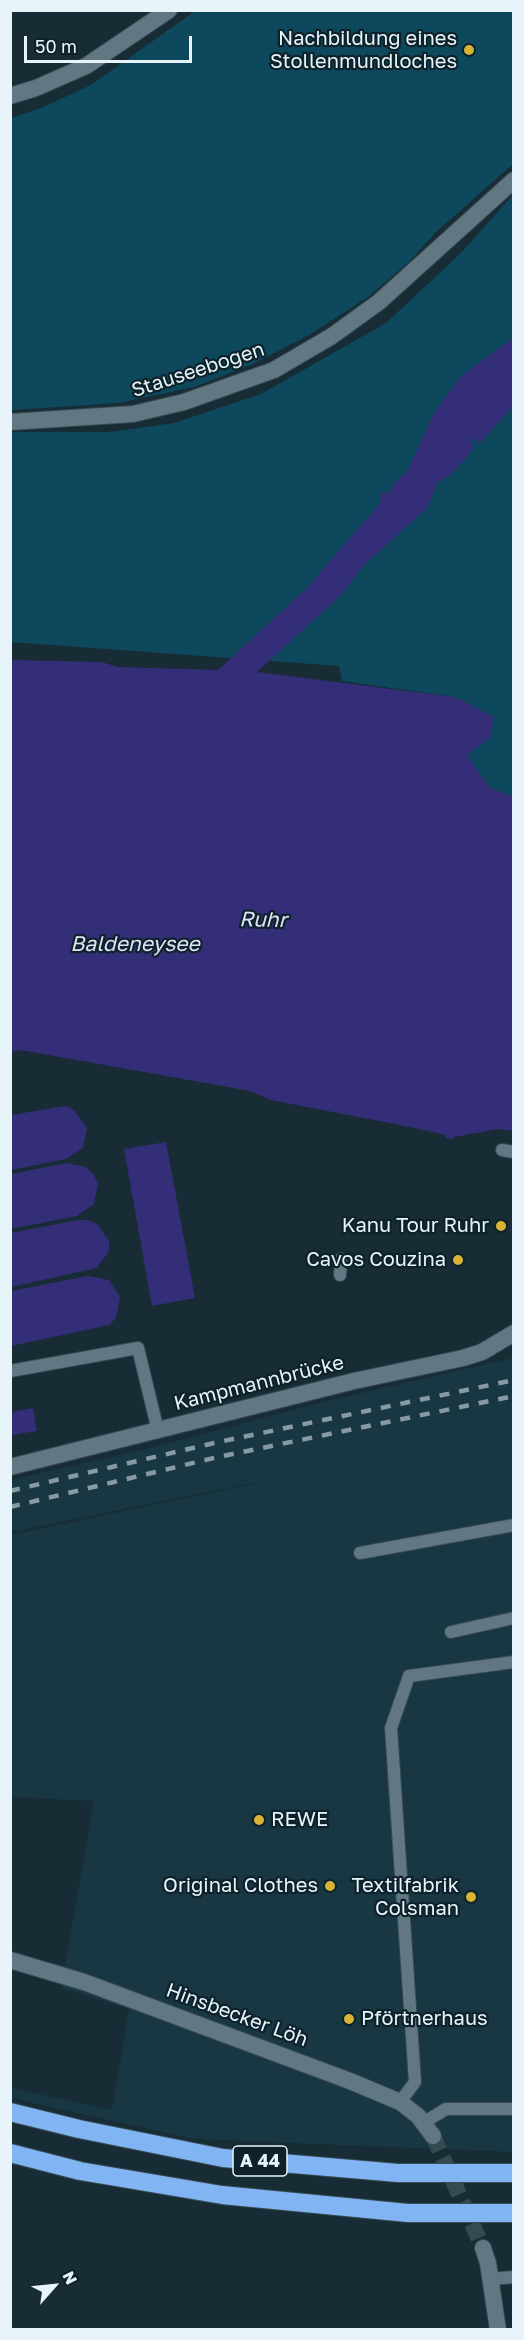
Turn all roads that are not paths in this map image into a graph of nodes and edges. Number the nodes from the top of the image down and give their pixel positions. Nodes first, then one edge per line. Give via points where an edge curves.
1 (169, 10) edge
2 (10, 96) edge
3 (513, 180) edge
4 (10, 422) edge
5 (341, 1259) dead end
6 (340, 1275) dead end
7 (513, 1334) edge
8 (10, 1371) edge
9 (158, 1431) junction
10 (10, 1467) edge
11 (513, 1525) edge
12 (360, 1553) dead end
13 (513, 1618) edge
14 (451, 1632) dead end
15 (513, 1662) edge
16 (10, 1960) edge
17 (400, 2102) junction
18 (513, 2109) edge
19 (10, 2112) edge
20 (428, 2130) joint
21 (10, 2153) edge
22 (513, 2173) edge
23 (513, 2213) edge
24 (483, 2248) tunnel mouth
25 (513, 2277) edge
26 (491, 2278) junction
27 (498, 2330) edge

1 - 2 street via 86,66
3 - 4 street, Stauseebogen via 362,316 274,370 184,402 134,414
5 - 6 lane
7 - 9 street, Kampmannbrücke via 463,1358 354,1381
8 - 9 lane via 138,1348
9 - 10 street, Kampmannbrücke
11 - 12 lane
13 - 14 lane
15 - 17 lane via 409,1676 391,1728 415,2082
16 - 17 street, Hinsbecker Löh via 248,2040
17 - 20 street, Hinsbecker Löh
18 - 20 lane via 446,2109
19 - 22 highway, A 44 via 224,2158 398,2173
21 - 23 highway, A 44 via 80,2171 222,2195 408,2213
24 - 26 street
25 - 26 lane
26 - 27 street

